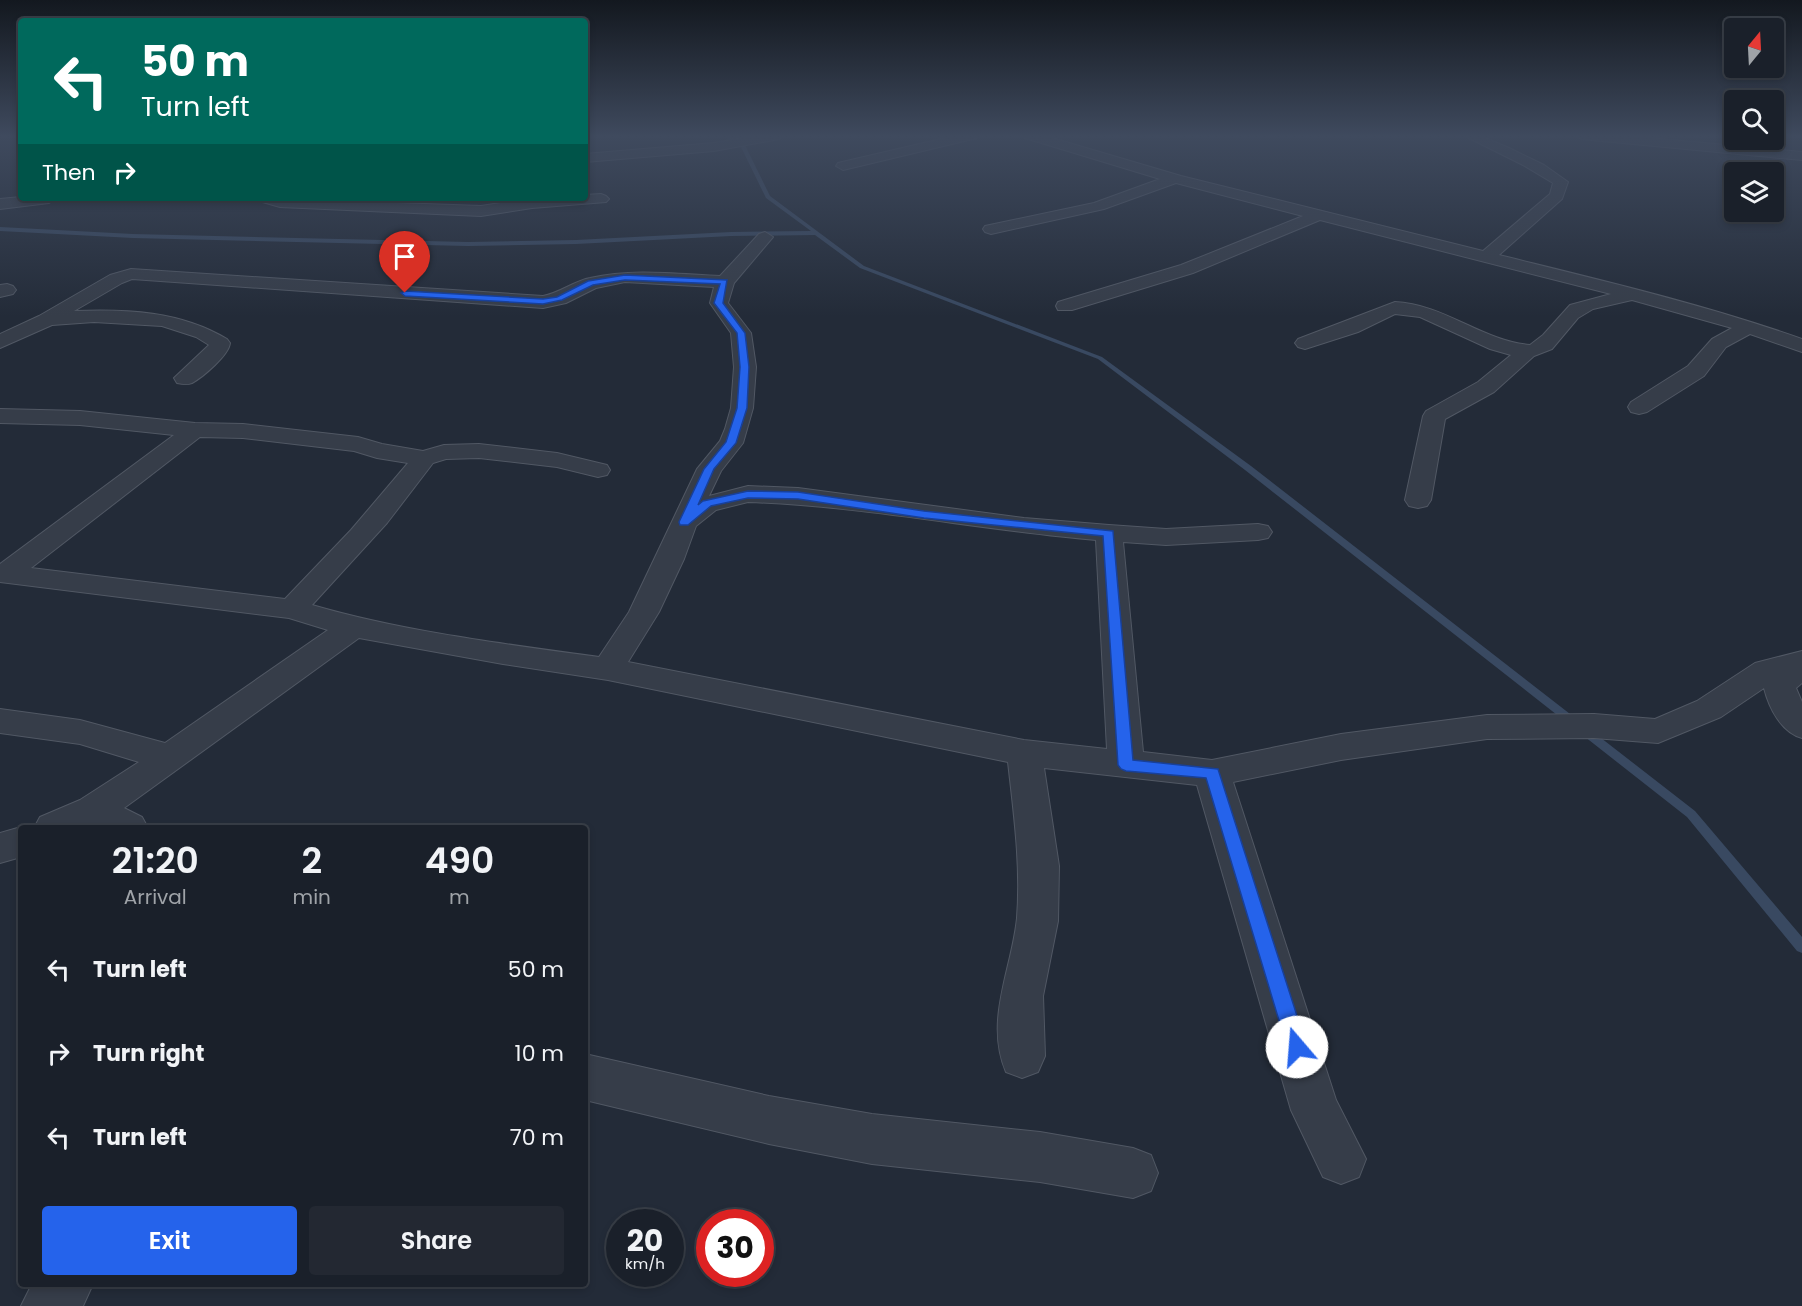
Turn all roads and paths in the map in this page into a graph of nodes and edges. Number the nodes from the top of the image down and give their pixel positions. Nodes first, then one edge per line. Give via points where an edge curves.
1 (1127, 196) edge
2 (1243, 196) edge
3 (1557, 196) edge
4 (601, 199) dead end
5 (588, 200) edge
6 (24, 201) edge
7 (276, 201) edge
8 (566, 201) edge
9 (0, 204) edge
10 (1319, 215) junction
11 (991, 229) dead end
12 (765, 237) dead end
13 (1487, 255) junction
14 (725, 282) junction
15 (1629, 293) junction
16 (1065, 306) dead end
17 (46, 320) junction
18 (1749, 327) junction
19 (0, 342) edge
20 (1305, 343) dead end
21 (1802, 346) edge
22 (1528, 351) junction
23 (185, 378) dead end
24 (1639, 407) dead end
25 (0, 416) edge
26 (195, 430) junction
27 (424, 458) junction
28 (598, 470) dead end
29 (1418, 500) dead end
30 (684, 522) junction
31 (1258, 532) dead end
32 (1109, 533) junction
33 (4, 573) edge
34 (292, 609) junction
35 (353, 627) junction
36 (1802, 664) edge
37 (608, 669) junction
38 (0, 721) edge
39 (1802, 726) edge
40 (1024, 753) junction
41 (171, 758) junction
42 (1126, 765) junction
43 (1212, 773) junction
44 (93, 810) junction
45 (60, 825) edge
46 (123, 825) edge
47 (18, 843) edge
48 (0, 848) edge
49 (1022, 1056) dead end
50 (588, 1078) edge
51 (1341, 1159) dead end
52 (1133, 1173) dead end
53 (64, 1287) edge
54 (49, 1306) edge

1 - 11 street via 1081,211
2 - 10 street
3 - 13 street
4 - 5 street
6 - 9 street
7 - 8 street via 481,211
10 - 13 street
10 - 16 street via 1187,269
12 - 14 street
13 - 15 street
14 - 17 street via 625,277 591,283 559,299 543,302 131,274
14 - 30 street via 718,303 741,333 745,367 742,408 731,443 710,469
15 - 18 street
15 - 22 street via 1577,309 1556,334 1536,350
17 - 19 street
17 - 23 street via 126,317 181,324 206,332 220,343 219,350
18 - 21 street
18 - 24 street via 1719,343 1696,371
20 - 22 street via 1395,308 1436,318 1483,339
22 - 29 street via 1486,387 1434,416
25 - 26 street via 80,418
26 - 27 street via 243,431 358,444 376,451
26 - 33 street
27 - 28 street via 479,451 558,460
27 - 34 street via 401,491
30 - 32 street via 707,504 748,494 798,496
30 - 37 street via 644,612
31 - 32 street via 1166,537
32 - 42 street
33 - 34 street
34 - 35 street
35 - 37 street
35 - 41 street
36 - 39 street via 1779,686 1784,702
36 - 43 street via 1766,671 1709,709 1658,731 1580,726 1486,727 1341,747
37 - 40 street
38 - 41 street via 80,732
40 - 42 street
40 - 49 street via 1039,866 1037,921 1021,996
41 - 44 street
42 - 43 street
43 - 51 street via 1315,1110
44 - 45 street
44 - 46 street
47 - 48 street
50 - 52 street via 769,1120 872,1139 1040,1157
53 - 54 street

